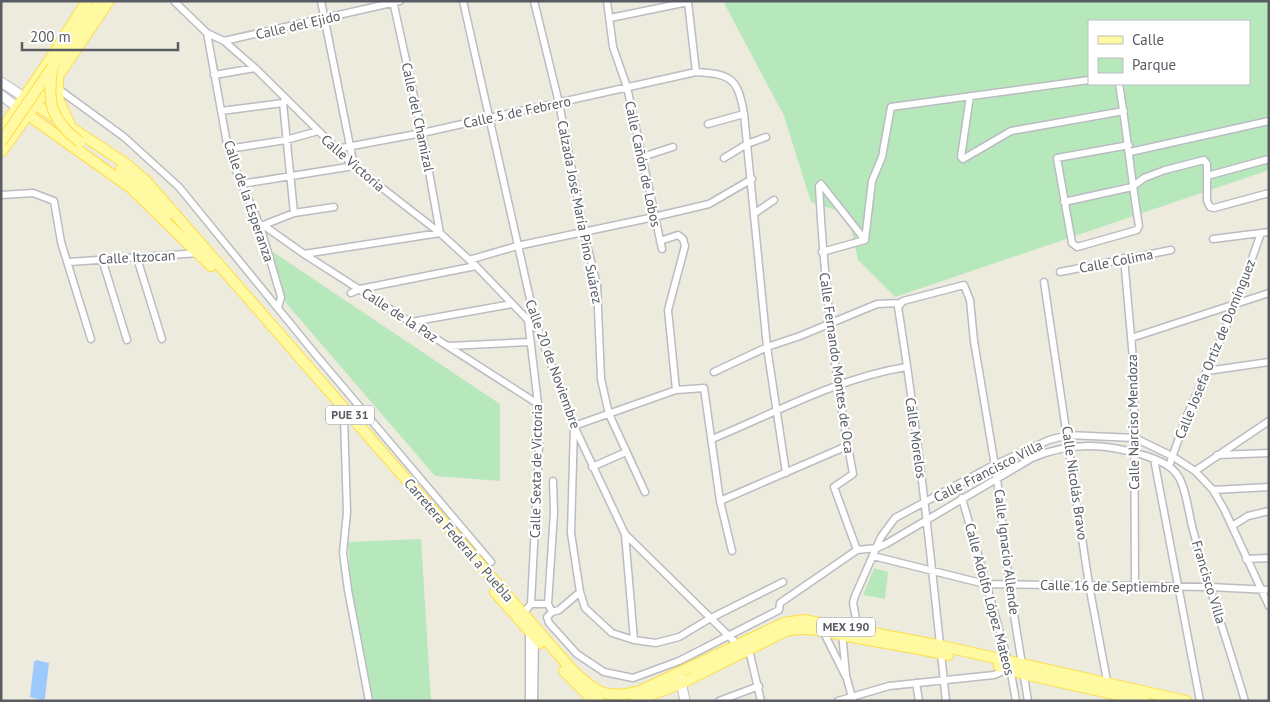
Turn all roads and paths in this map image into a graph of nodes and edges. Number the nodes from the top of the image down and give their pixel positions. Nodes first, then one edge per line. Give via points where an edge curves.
1 (87, 1) edge
2 (100, 1) edge
3 (109, 1) edge
4 (174, 1) edge
5 (321, 1) edge
6 (463, 1) edge
7 (534, 1) edge
8 (606, 1) edge
9 (395, 2) edge
10 (688, 2) edge
11 (610, 18) junction
12 (325, 19) junction
13 (207, 33) junction
14 (224, 42) junction
15 (255, 68) junction
16 (55, 70) junction
17 (696, 72) junction
18 (214, 75) junction
19 (1088, 80) edge
20 (1, 82) edge
21 (1120, 85) edge
22 (627, 87) junction
23 (58, 88) junction
24 (1, 96) edge
25 (970, 96) junction
26 (24, 97) junction
27 (284, 101) junction
28 (559, 103) junction
29 (35, 104) junction
30 (18, 107) junction
31 (221, 111) junction
32 (1124, 111) junction
33 (28, 114) junction
34 (744, 114) junction
35 (489, 117) junction
36 (1269, 121) edge
37 (708, 124) dead end
38 (4, 126) edge
39 (68, 126) junction
40 (16, 129) junction
41 (318, 131) junction
42 (422, 133) junction
43 (766, 137) dead end
44 (60, 138) junction
45 (286, 140) junction
46 (1, 142) edge
47 (747, 144) junction
48 (351, 147) junction
49 (673, 147) dead end
50 (1129, 148) junction
51 (228, 149) junction
52 (336, 149) junction
53 (1, 152) edge
54 (642, 157) junction
55 (724, 158) dead end
56 (1269, 159) edge
57 (354, 166) junction
58 (1207, 176) junction
59 (289, 177) junction
60 (752, 179) junction
61 (241, 184) junction
62 (1132, 187) junction
63 (1269, 193) edge
64 (1, 195) edge
65 (774, 200) dead end
66 (1064, 202) junction
67 (334, 207) dead end
68 (294, 213) junction
69 (755, 213) junction
70 (654, 217) junction
71 (261, 225) junction
72 (1269, 232) edge
73 (440, 233) junction
74 (584, 233) junction
75 (1261, 233) junction
76 (183, 237) junction
77 (1213, 239) dead end
78 (865, 240) junction
79 (660, 241) junction
80 (517, 246) junction
81 (662, 249) dead end
82 (1172, 250) dead end
83 (201, 251) junction
84 (822, 252) junction
85 (304, 254) junction
86 (137, 258) junction
87 (1124, 258) junction
88 (102, 259) junction
89 (469, 260) junction
90 (69, 262) junction
91 (476, 266) junction
92 (1060, 272) dead end
93 (1044, 282) dead end
94 (360, 289) junction
95 (351, 293) dead end
96 (1269, 293) edge
97 (900, 303) junction
98 (512, 304) junction
99 (1236, 304) junction
100 (278, 308) junction
101 (532, 320) junction
102 (832, 321) junction
103 (411, 322) junction
104 (1131, 338) junction
105 (91, 339) dead end
106 (162, 339) dead end
107 (127, 340) dead end
108 (530, 342) junction
109 (448, 346) junction
110 (768, 347) junction
111 (1269, 362) edge
112 (906, 367) junction
113 (1207, 371) junction
114 (714, 372) dead end
115 (340, 382) junction
116 (838, 384) junction
117 (676, 390) junction
118 (330, 391) junction
119 (538, 404) junction
120 (776, 412) junction
121 (609, 414) junction
122 (346, 415) junction
123 (1269, 421) edge
124 (574, 426) junction
125 (1068, 435) junction
126 (1135, 438) junction
127 (712, 439) junction
128 (847, 446) junction
129 (1069, 447) junction
130 (626, 452) junction
131 (1134, 452) junction
132 (1269, 453) edge
133 (1216, 455) junction
134 (1172, 456) junction
135 (1154, 459) junction
136 (994, 465) junction
137 (1169, 466) junction
138 (592, 467) junction
139 (1195, 471) junction
140 (786, 473) junction
141 (998, 478) junction
142 (553, 481) dead end
143 (1269, 487) edge
144 (1213, 490) junction
145 (645, 492) dead end
146 (962, 498) junction
147 (720, 501) junction
148 (926, 502) junction
149 (1269, 511) edge
150 (927, 519) junction
151 (1232, 526) junction
152 (625, 534) junction
153 (877, 548) junction
154 (857, 550) junction
155 (732, 551) dead end
156 (873, 556) junction
157 (1269, 558) edge
158 (1246, 559) junction
159 (491, 562) dead end
160 (930, 571) junction
161 (783, 582) dead end
162 (985, 584) junction
163 (1009, 584) junction
164 (1090, 585) junction
165 (1135, 586) junction
166 (1179, 587) junction
167 (1210, 587) junction
168 (1260, 590) junction
169 (1269, 590) edge
170 (580, 592) junction
171 (531, 604) junction
172 (548, 604) junction
173 (1269, 606) edge
174 (779, 610) junction
175 (552, 612) junction
176 (520, 616) junction
177 (709, 619) junction
178 (823, 626) junction
179 (785, 627) junction
180 (533, 630) junction
181 (858, 630) junction
182 (842, 631) junction
183 (730, 636) junction
184 (634, 640) junction
185 (545, 645) junction
186 (738, 645) junction
187 (749, 650) junction
188 (942, 650) junction
189 (1008, 665) junction
190 (1024, 669) junction
191 (680, 678) junction
192 (847, 679) junction
193 (944, 680) junction
194 (916, 683) junction
195 (758, 686) junction
196 (1108, 688) junction
197 (622, 698) edge
198 (852, 698) edge
199 (369, 701) edge
200 (529, 701) edge
201 (534, 701) edge
202 (599, 701) edge
203 (635, 701) edge
204 (685, 701) edge
205 (719, 701) edge
206 (761, 701) edge
207 (838, 701) edge
208 (918, 701) edge
209 (946, 701) edge
210 (1016, 701) edge
211 (1028, 701) edge
212 (1146, 701) edge
213 (1186, 701) edge
214 (1200, 701) edge
215 (1245, 701) edge

1 - 16 main road
2 - 16 main road
3 - 16 main road
4 - 13 street, Calle Victoria
5 - 12 street
6 - 35 street, Calle 20 de Noviembre
7 - 28 street, Calzada José María Pino Suárez
8 - 11 street, Calle Cañón de Lobos
9 - 12 street, Calle del Ejido
9 - 42 street, Calle del Chamizal
10 - 11 street
10 - 17 street
11 - 22 street, Calle Cañón de Lobos via 613,47
12 - 14 street, Calle del Ejido
12 - 48 street
13 - 14 street, Calle Victoria
13 - 18 street, Calle de la Esperanza
14 - 15 street, Calle Victoria
15 - 18 street
15 - 27 street, Calle Victoria
16 - 23 main road
16 - 26 main road
16 - 29 main road
16 - 46 main road, bridge
16 - 76 main road, bridge via 50,86 52,109 64,129 117,165 150,193
17 - 22 street, Calle 5 de Febrero
17 - 34 street, Calle 5 de Febrero via 718,73 731,80 740,91
18 - 31 street, Calle de la Esperanza
19 - 25 street
20 - 26 main road, Carretera Federal a Puebla / PUE 31
21 - 32 street
22 - 28 street, Calle 5 de Febrero
22 - 54 street, Calle Cañón de Lobos
23 - 39 main road via 60,106
23 - 100 street via 124,136 180,187
24 - 30 main road, Carretera Federal a Puebla / PUE 31
25 - 32 street via 963,158 1011,131
25 - 78 street via 891,107 882,157 872,181
26 - 29 main road, Carretera Federal a Puebla / PUE 31
26 - 30 main road
27 - 31 street
27 - 41 street, Calle Victoria
27 - 45 street
28 - 35 street, Calle 5 de Febrero
28 - 74 street, Calzada José María Pino Suárez
29 - 33 main road
29 - 39 main road, Carretera Federal a Puebla / PUE 31
30 - 33 main road, Carretera Federal a Puebla / PUE 31
30 - 38 main road
31 - 51 street, Calle de la Esperanza
32 - 50 street
33 - 40 main road
33 - 44 main road, Carretera Federal a Puebla / PUE 31
34 - 37 street
34 - 47 street, Calle 5 de Febrero
35 - 42 street, Calle 5 de Febrero
35 - 80 street, Calle 20 de Noviembre
36 - 50 street
38 - 40 main road
39 - 44 main road via 57,128
39 - 44 main road via 73,134
39 - 83 main road, Carretera Federal a Puebla / PUE 31 via 125,163 146,181
40 - 53 main road
41 - 45 street
41 - 52 street, Calle Victoria
42 - 48 street, Calle 5 de Febrero
42 - 73 street, Calle del Chamizal
43 - 47 street
44 - 76 main road, Carretera Federal a Puebla / PUE 31 via 131,188
45 - 51 street
45 - 59 street
47 - 55 street
47 - 60 street, Calle 5 de Febrero
48 - 52 street, Calle 5 de Febrero
48 - 57 street
49 - 54 street
50 - 62 street
50 - 66 street via 1057,158
51 - 61 street, Calle de la Esperanza
52 - 57 street, Calle Victoria
54 - 70 street, Calle Cañón de Lobos
56 - 58 street
57 - 59 street
57 - 73 street, Calle Victoria
58 - 62 street via 1204,160 1165,170 1144,178
58 - 63 street via 1210,207
59 - 61 street
59 - 68 street
60 - 69 street, Calle 5 de Febrero
60 - 70 street via 709,204
61 - 71 street, Calle de la Esperanza
62 - 66 street
62 - 66 street via 1137,230 1077,247 1072,243
64 - 90 street via 34,193 54,201 61,242
65 - 69 street
67 - 68 street
68 - 71 street
69 - 110 street, Calle 5 de Febrero
70 - 74 street
70 - 79 street, Calle Cañón de Lobos
71 - 85 street, Calle de la Paz
71 - 100 street, Calle de la Esperanza via 281,297
72 - 75 street
73 - 85 street
73 - 89 street, Calle Victoria
74 - 80 street
74 - 121 street, Calzada José María Pino Suárez via 597,285 601,379
75 - 77 street
75 - 99 street, Calle Josefa Ortiz de Domínguez
76 - 83 main road, Carretera Federal a Puebla / PUE 31
78 - 84 street
78 - 84 street, Calle Fernando Montes de Oca via 820,184
79 - 81 street
79 - 117 street, Calle Cañón de Lobos via 678,235 685,246 668,310
80 - 89 street
80 - 101 street, Calle 20 de Noviembre
82 - 87 street, Calle Colima
83 - 86 street, Calle Itzocan
83 - 118 main road, Carretera Federal a Puebla / PUE 31
83 - 122 main road, Carretera Federal a Puebla / PUE 31
84 - 102 street, Calle Fernando Montes de Oca
85 - 94 street, Calle de la Paz
86 - 88 street, Calle Itzocan
86 - 106 street
87 - 92 street, Calle Colima
87 - 104 street, Calle Narciso Mendoza
88 - 90 street, Calle Itzocan
88 - 107 street
89 - 91 street, Calle Victoria
90 - 105 street
91 - 94 street
91 - 98 street, Calle Victoria
93 - 125 street, Calle Nicolás Bravo
94 - 95 street
94 - 103 street, Calle de la Paz
96 - 99 street
97 - 102 street via 877,304
97 - 112 street, Calle Morelos
97 - 136 street, Calle Ignacio Allende via 966,286
98 - 101 street, Calle Victoria
98 - 103 street
99 - 104 street
99 - 113 street, Calle Josefa Ortiz de Domínguez
100 - 115 street
101 - 108 street, Calle Sexta de Victoria
101 - 124 street, Calle 20 de Noviembre
102 - 110 street
102 - 116 street, Calle Fernando Montes de Oca
103 - 109 street, Calle de la Paz
104 - 126 street, Calle Narciso Mendoza
108 - 109 street
108 - 119 street, Calle Sexta de Victoria
109 - 119 street, Calle de la Paz
110 - 114 street
110 - 120 street, Calle 5 de Febrero
111 - 113 street
112 - 116 street
112 - 148 street, Calle Morelos
113 - 134 street, Calle Josefa Ortiz de Domínguez
115 - 118 street
115 - 159 street
116 - 120 street
116 - 128 street, Calle Fernando Montes de Oca
117 - 121 street
117 - 127 street via 704,388
118 - 122 main road, Carretera Federal a Puebla / PUE 31
119 - 171 street, Calle Sexta de Victoria
120 - 127 street
120 - 140 street, Calle 5 de Febrero
121 - 124 street
121 - 130 street, Calzada José María Pino Suárez
122 - 176 main road, Carretera Federal a Puebla / PUE 31
122 - 199 street via 347,512 343,553
123 - 133 street
124 - 138 street, Calle 20 de Noviembre
124 - 170 street via 571,533
125 - 126 street, Calle Francisco Villa
125 - 129 street, Calle Nicolás Bravo
125 - 136 street, Calle Francisco Villa via 1048,440
126 - 131 street, Calle Narciso Mendoza
126 - 134 street, Calle Francisco Villa
127 - 147 street
128 - 140 street
128 - 154 street, Calle Fernando Montes de Oca via 853,474 834,487
129 - 131 street, Calle Francisco Villa via 1112,446
129 - 141 street, Calle Francisco Villa via 1032,458
129 - 164 street, Calle Nicolás Bravo
130 - 138 street
130 - 145 street, Calzada José María Pino Suárez
131 - 135 street, Calle Francisco Villa
131 - 165 street, Calle Narciso Mendoza
132 - 133 street
133 - 139 street
134 - 137 street, Calle Josefa Ortiz de Domínguez
134 - 139 street, Calle Francisco Villa
135 - 137 street, Calle Francisco Villa
135 - 166 street
136 - 141 street, Calle Ignacio Allende
136 - 148 street, Calle Francisco Villa
137 - 167 street, Francisco Villa via 1179,476
138 - 152 street, Calle 20 de Noviembre
139 - 144 street, Calle Francisco Villa
140 - 147 street
141 - 146 street, Calle Francisco Villa
141 - 163 street, Calle Ignacio Allende
142 - 172 street
143 - 144 street
144 - 151 street, Calle Francisco Villa
146 - 150 street, Calle Francisco Villa
146 - 162 street, Calle Adolfo López Mateos
147 - 155 street
148 - 150 street, Calle Morelos
148 - 153 street, Calle Francisco Villa via 895,518
149 - 151 street via 1248,516
150 - 153 street, Calle Francisco Villa
150 - 160 street, Calle Morelos
151 - 158 street, Calle Francisco Villa
152 - 177 street, Calle 20 de Noviembre
152 - 184 street
153 - 154 street
153 - 156 street, Calle Francisco Villa
154 - 174 street via 780,603
156 - 160 street, Calle 16 de Septiembre
156 - 181 street, Calle Francisco Villa via 853,602
157 - 158 street
158 - 168 street, Calle Francisco Villa
160 - 162 street, Calle 16 de Septiembre
160 - 188 street, Calle Morelos
161 - 177 street
162 - 163 street, Calle 16 de Septiembre
162 - 189 street, Calle Adolfo López Mateos
163 - 164 street, Calle 16 de Septiembre
163 - 190 street, Calle Ignacio Allende
164 - 165 street, Calle 16 de Septiembre
164 - 196 street, Calle Nicolás Bravo
165 - 166 street, Calle 16 de Septiembre
166 - 167 street, Calle 16 de Septiembre
166 - 214 street
167 - 168 street, Calle 16 de Septiembre
167 - 215 street, Francisco Villa
168 - 169 street, Calle 16 de Septiembre
168 - 173 street, Calle Francisco Villa
170 - 175 street
170 - 184 street via 585,608 598,622 612,633
171 - 172 street
171 - 176 street
172 - 175 street
174 - 179 street
174 - 183 street
175 - 183 street via 547,617 549,623 577,654 604,672 633,678 679,661
176 - 180 main road, Carretera Federal a Puebla / PUE 31
177 - 183 street, Calle 20 de Noviembre
177 - 184 street via 679,637 656,643
178 - 179 main road, Carretera Federal a Puebla / MEX 190
178 - 182 main road, Carretera Federal a Puebla / MEX 190
178 - 192 street
179 - 186 main road, Carretera Federal a Puebla / MEX 190
179 - 187 main road, Carretera Federal a Puebla / MEX 190
180 - 185 main road, Carretera Federal a Puebla / PUE 31
180 - 200 street
180 - 201 street
181 - 182 main road, Carretera Federal a Puebla / MEX 190
181 - 188 main road, Carretera Federal a Puebla / MEX 190
182 - 188 main road, Carretera Federal a Puebla / MEX 190
182 - 192 street
183 - 186 street, Calle 20 de Noviembre
185 - 197 main road, Carretera Federal a Puebla / PUE 31 via 594,690
185 - 202 main road, Carretera Federal a Puebla / PUE 31 via 574,682
186 - 191 main road, Carretera Federal a Puebla / MEX 190
187 - 191 main road, Carretera Federal a Puebla / MEX 190
187 - 195 street
188 - 189 main road, Carretera Federal a Puebla / MEX 190
188 - 193 street, Calle Morelos
189 - 190 main road, Carretera Federal a Puebla / MEX 190
189 - 193 street via 994,675
189 - 210 street, Calle Adolfo López Mateos
190 - 196 main road, MEX 190
190 - 211 street, Calle Ignacio Allende
191 - 197 main road, Carretera Federal a Puebla / PUE 31
191 - 203 main road, Carretera Federal a Puebla
191 - 204 main road
192 - 198 street
193 - 194 street
193 - 209 street, Calle Morelos
194 - 198 street via 889,686
194 - 208 street
195 - 205 street
195 - 206 street
196 - 212 main road, MEX 190
196 - 213 main road, MEX 190
198 - 207 street

